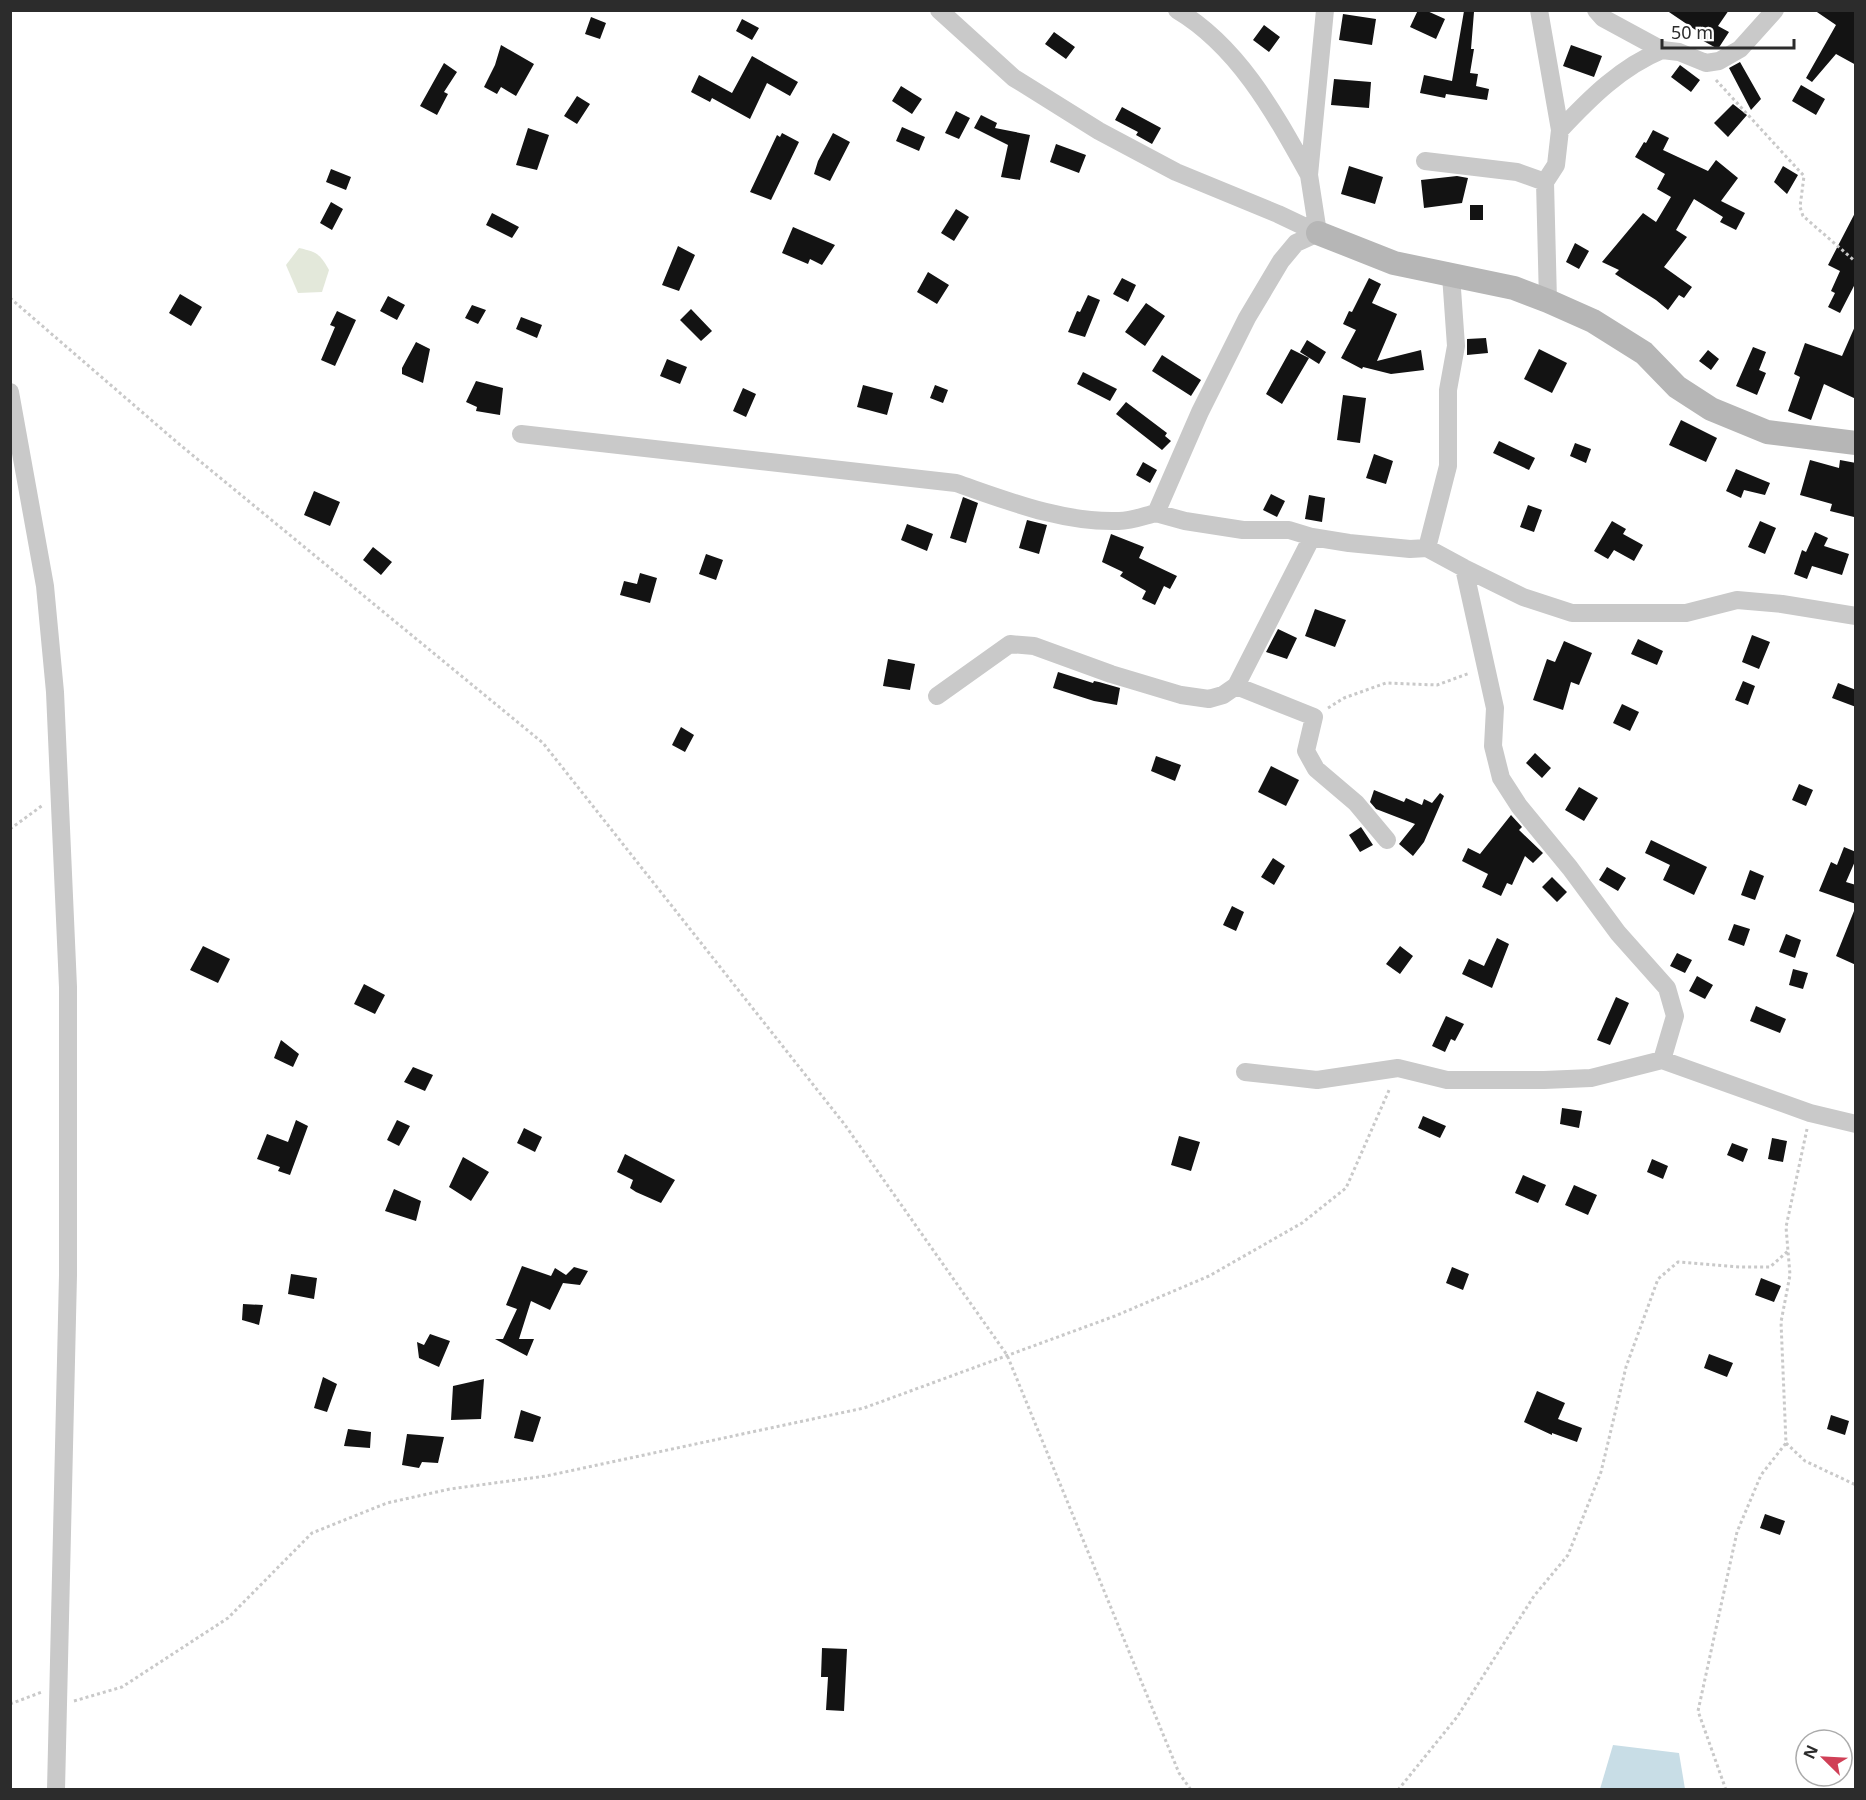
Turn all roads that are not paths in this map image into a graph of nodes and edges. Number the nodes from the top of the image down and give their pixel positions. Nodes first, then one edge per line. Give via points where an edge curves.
1 (939, 10) edge
2 (1178, 10) edge
3 (1325, 10) edge
4 (1539, 10) edge
5 (1596, 10) edge
6 (1775, 10) edge
7 (1662, 50) junction
8 (1560, 130) junction
9 (1425, 161) dead end
10 (1309, 175) junction
11 (1545, 182) junction
12 (1318, 233) junction
13 (1451, 275) junction
14 (1548, 301) junction
15 (10, 392) edge
16 (521, 434) dead end
17 (1856, 443) edge
18 (1155, 513) junction
19 (1312, 537) junction
20 (1427, 548) junction
21 (1464, 568) junction
22 (1856, 616) edge
23 (1236, 686) junction
24 (937, 696) dead end
25 (1387, 840) dead end
26 (1662, 1060) junction
27 (1245, 1072) dead end
28 (1856, 1124) edge
29 (56, 1790) edge

1 - 12 street via 1014,78 1099,131 1176,172
2 - 10 street via 1218,40 1264,97
3 - 10 street
4 - 8 street
5 - 7 street
6 - 7 street via 1740,49 1719,61 1706,63
7 - 8 street via 1642,58 1592,96
8 - 11 street via 1556,165
9 - 11 street via 1517,172
10 - 12 street
11 - 14 street
12 - 13 street via 1394,262
12 - 18 street via 1296,243 1247,318
13 - 14 street via 1514,288
13 - 20 street via 1456,346 1448,390 1448,466
14 - 17 street via 1593,321 1644,353 1677,387 1711,409 1767,432
15 - 29 street via 45,586 55,692 68,987 68,1275
16 - 18 street via 956,483 1018,505 1087,520 1121,522
18 - 19 street via 1243,530 1289,530
19 - 20 street
19 - 23 street
20 - 21 street
21 - 22 street via 1523,597 1572,613 1686,613 1737,600
21 - 26 street via 1495,708 1493,746 1501,778 1618,933 1667,988 1674,1016
23 - 24 street via 1223,696 1209,699 1181,695 1034,646 1010,644
23 - 25 street via 1314,717 1306,751 1316,769 1356,803
26 - 27 street via 1591,1078 1544,1080 1447,1080 1398,1068 1317,1080
26 - 28 street via 1810,1113

